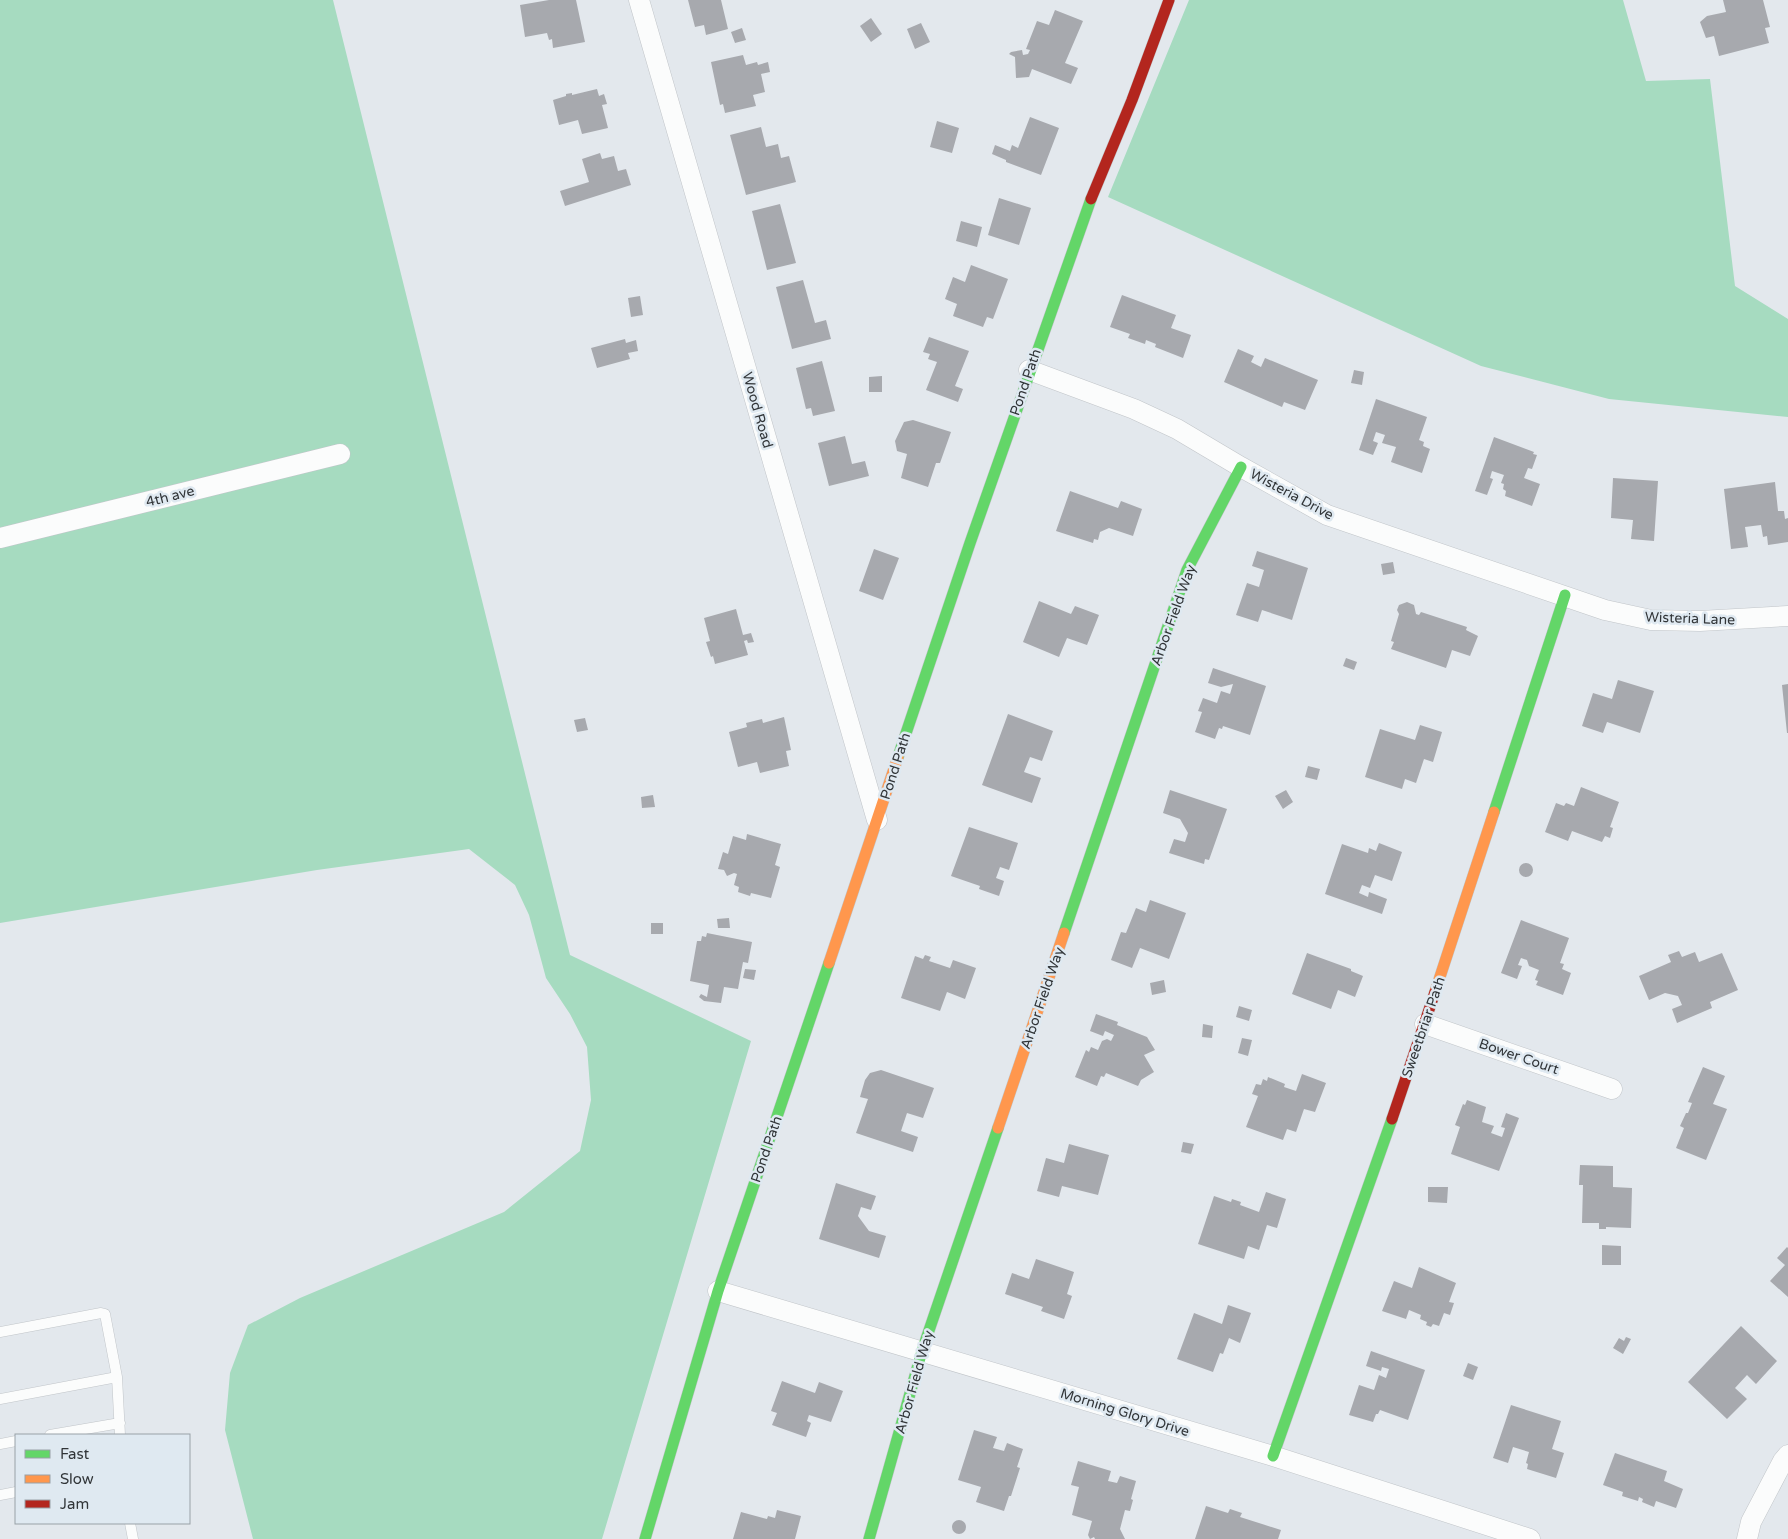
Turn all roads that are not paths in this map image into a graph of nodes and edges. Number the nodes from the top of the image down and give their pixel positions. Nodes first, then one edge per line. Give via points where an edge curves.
1 (639, 0) edge
2 (1169, 0) edge
3 (1029, 370) junction
4 (340, 454) dead end
5 (1241, 467) junction
6 (0, 538) edge
7 (1565, 595) junction
8 (1788, 616) edge
9 (877, 820) junction
10 (1425, 1024) junction
11 (1612, 1089) dead end
12 (718, 1291) junction
13 (0, 1332) edge
14 (922, 1351) junction
15 (117, 1376) junction
16 (0, 1399) edge
17 (120, 1423) junction
18 (56, 1434) edge
19 (120, 1434) edge
20 (15, 1441) edge
21 (0, 1444) edge
22 (1788, 1455) edge
23 (1273, 1456) junction
24 (15, 1492) edge
25 (0, 1495) edge
26 (130, 1524) edge
27 (133, 1539) edge
28 (645, 1539) edge
29 (869, 1539) edge
30 (1530, 1539) edge
31 (1747, 1539) edge

1 - 9 street, Wood Road
2 - 3 street, Pond Path via 1086,210
3 - 5 street, Wisteria Drive via 1134,408
3 - 9 street, Pond Path
4 - 6 street, 4th ave
5 - 7 street, Wisteria Drive via 1327,515
5 - 14 street, Arbor Field Way via 1187,570
7 - 8 street, Wisteria Lane via 1605,610 1652,620
7 - 10 street, Sweetbriar Path
9 - 12 street, Pond Path
10 - 11 street, Bower Court
10 - 23 street, Sweetbriar Path
12 - 14 street, Morning Glory Drive
12 - 28 street, Pond Path
13 - 15 lane via 105,1314
14 - 23 street, Morning Glory Drive
14 - 29 street, Arbor Field Way
15 - 16 lane
15 - 17 lane
17 - 18 lane
17 - 19 lane
20 - 21 lane
22 - 31 street via 1751,1522
23 - 30 street, Morning Glory Drive
24 - 25 lane
26 - 27 lane

